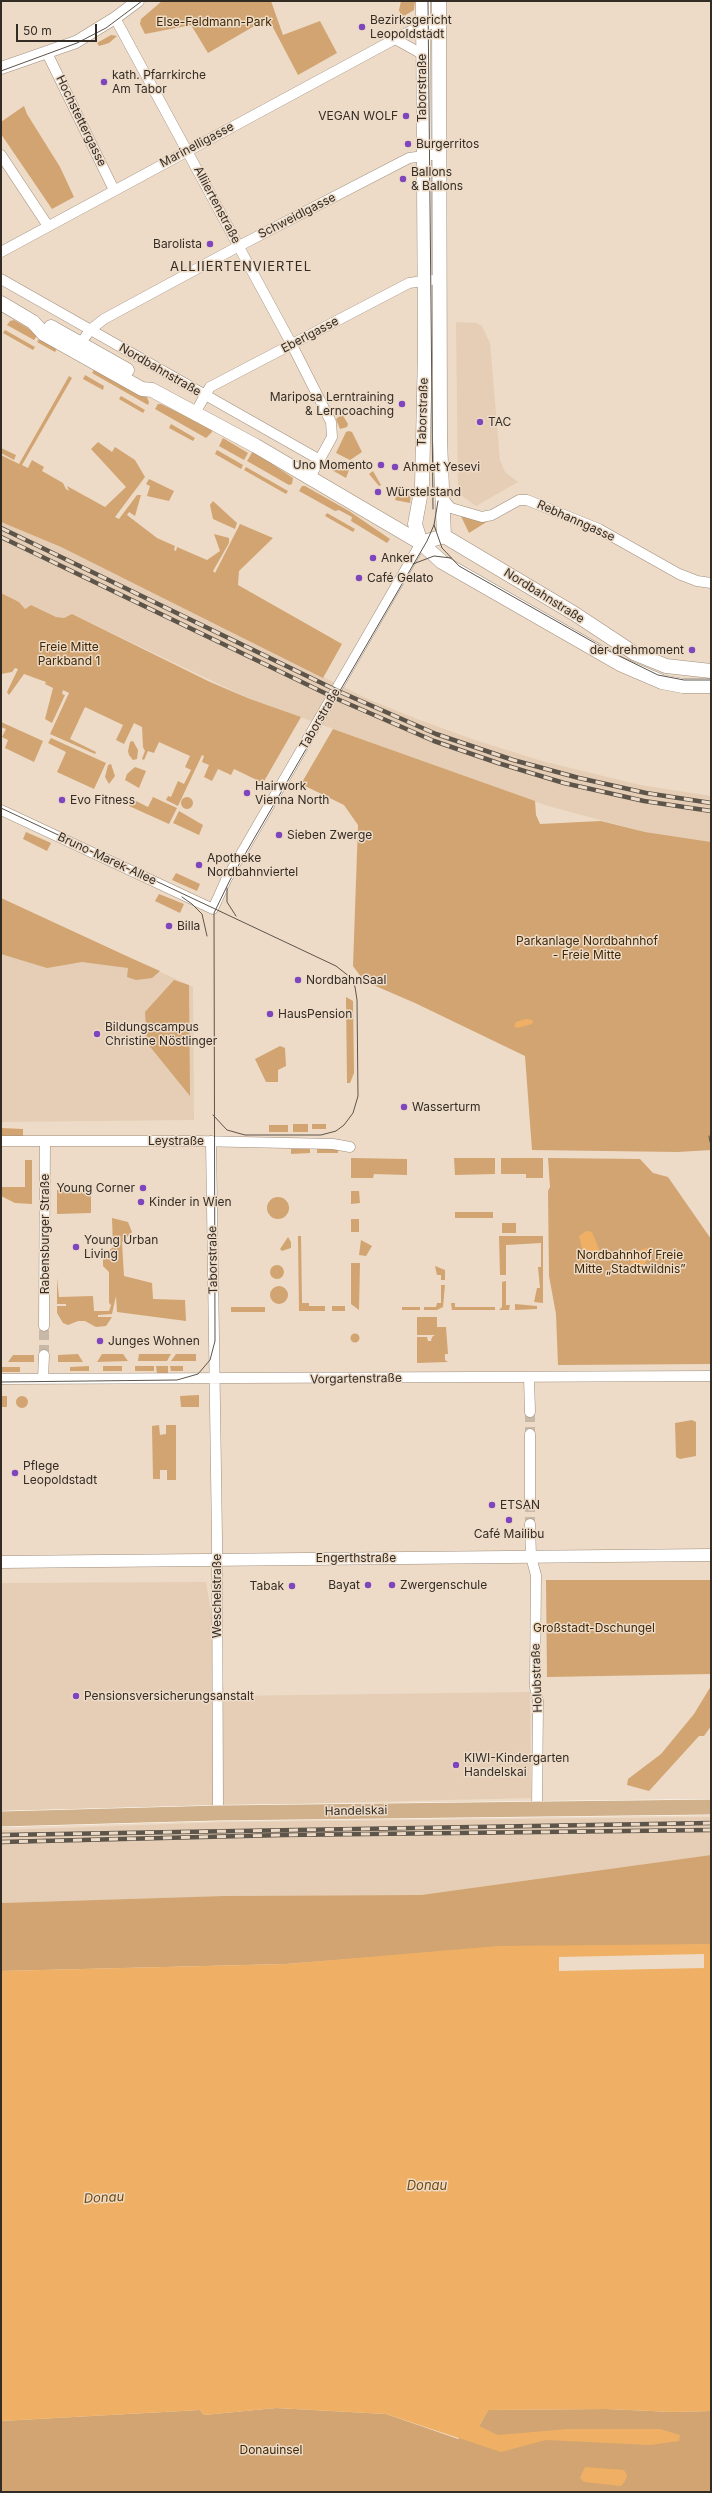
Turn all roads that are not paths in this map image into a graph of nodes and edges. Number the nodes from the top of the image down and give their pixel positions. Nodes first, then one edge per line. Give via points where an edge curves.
1 (423, 1) edge
2 (439, 1) edge
3 (136, 2) edge
4 (115, 18) junction
5 (438, 23) junction
6 (422, 25) junction
7 (395, 39) junction
8 (47, 53) junction
9 (422, 54) junction
10 (1, 68) edge
11 (188, 150) junction
12 (439, 154) junction
13 (1, 155) edge
14 (422, 156) junction
15 (114, 190) junction
16 (48, 226) junction
17 (239, 246) junction
18 (1, 252) edge
19 (1, 279) edge
20 (439, 279) junction
21 (424, 281) junction
22 (1, 303) edge
23 (33, 322) junction
24 (90, 330) junction
25 (81, 343) junction
26 (292, 345) junction
27 (152, 390) junction
28 (206, 396) junction
29 (196, 413) junction
30 (320, 460) junction
31 (309, 479) junction
32 (442, 498) junction
33 (444, 536) junction
34 (421, 543) junction
35 (711, 583) edge
36 (711, 671) edge
37 (711, 686) edge
38 (1, 810) edge
39 (213, 909) joint
40 (1, 1141) edge
41 (45, 1141) junction
42 (210, 1141) junction
43 (350, 1147) dead end
44 (44, 1326) tunnel mouth
45 (44, 1355) tunnel mouth
46 (711, 1376) edge
47 (530, 1377) junction
48 (1, 1379) edge
49 (43, 1379) junction
50 (214, 1379) junction
51 (530, 1412) tunnel mouth
52 (530, 1434) tunnel mouth
53 (530, 1502) tunnel mouth
54 (530, 1524) tunnel mouth
55 (711, 1555) edge
56 (531, 1557) junction
57 (216, 1559) junction
58 (1, 1562) edge
59 (711, 1807) edge
60 (537, 1809) junction
61 (218, 1813) junction
62 (1, 1819) edge

1 - 6 main road, Taborstraße
2 - 5 main road, Taborstraße
3 - 4 street
4 - 8 street via 76,42
4 - 11 street, Alliiertenstraße
5 - 6 street
5 - 12 main road, Taborstraße
6 - 7 street, Marinelligasse
6 - 9 main road, Taborstraße
7 - 9 street
7 - 11 street, Marinelligasse
8 - 10 street
8 - 15 street, Hochstettergasse
9 - 14 main road, Taborstraße
11 - 15 street, Marinelligasse
11 - 17 street, Alliiertenstraße
12 - 14 street, Schweidlgasse
12 - 20 main road, Taborstraße
13 - 16 street
14 - 17 street, Schweidlgasse via 409,158
14 - 21 main road, Taborstraße
15 - 16 street, Marinelligasse
16 - 18 street, Marinelligasse
17 - 24 street, Schweidlgasse via 104,319
17 - 26 street, Alliiertenstraße
19 - 24 street, Nordbahnstraße
20 - 21 street, Eberlgasse
20 - 32 main road, Taborstraße
21 - 26 street, Eberlgasse via 409,283
21 - 34 main road, Taborstraße via 422,486 415,524
22 - 23 main road, Nordbahnstraße
23 - 25 main road, Nordbahnstraße via 51,327
23 - 27 main road, Nordbahnstraße via 44,334 105,369 142,389
24 - 25 street, Schweidlgasse
24 - 28 street, Nordbahnstraße
25 - 27 main road, Nordbahnstraße via 147,382
26 - 28 street, Eberlgasse via 210,387
26 - 30 street, Alliiertenstraße via 333,427 332,437
27 - 29 main road, Nordbahnstraße
28 - 29 street, Eberlgasse
28 - 30 street, Nordbahnstraße
29 - 31 main road, Nordbahnstraße
30 - 31 street, Alliiertenstraße
31 - 34 main road, Nordbahnstraße
32 - 33 main road, Taborstraße
32 - 35 street, Rebhanngasse via 450,508 482,517 492,515 519,500 538,504 599,529 678,574
33 - 34 main road
33 - 36 main road, Nordbahnstraße via 575,614 634,653 666,666
34 - 37 main road, Nordbahnstraße via 442,562 639,674 662,682
34 - 39 street, Taborstraße via 226,880
38 - 39 street, Bruno-Marek-Allee
40 - 41 street, Leystraße
41 - 42 street, Leystraße
41 - 44 street, Rabensburger Straße
42 - 43 street, Leystraße via 333,1144
42 - 50 street, Taborstraße
45 - 49 street
46 - 47 street, Vorgartenstraße
47 - 50 street, Vorgartenstraße
47 - 51 street
48 - 49 street, Vorgartenstraße
49 - 50 street, Vorgartenstraße
50 - 57 street, Weschelstraße
52 - 53 street
54 - 56 street, Holubstraße
55 - 56 street, Engerthstraße
56 - 57 street, Engerthstraße
56 - 60 street, Holubstraße via 536,1575
57 - 58 street, Engerthstraße
57 - 61 street, Weschelstraße
59 - 60 main road, Handelskai
60 - 61 main road, Handelskai
61 - 62 main road, Handelskai

